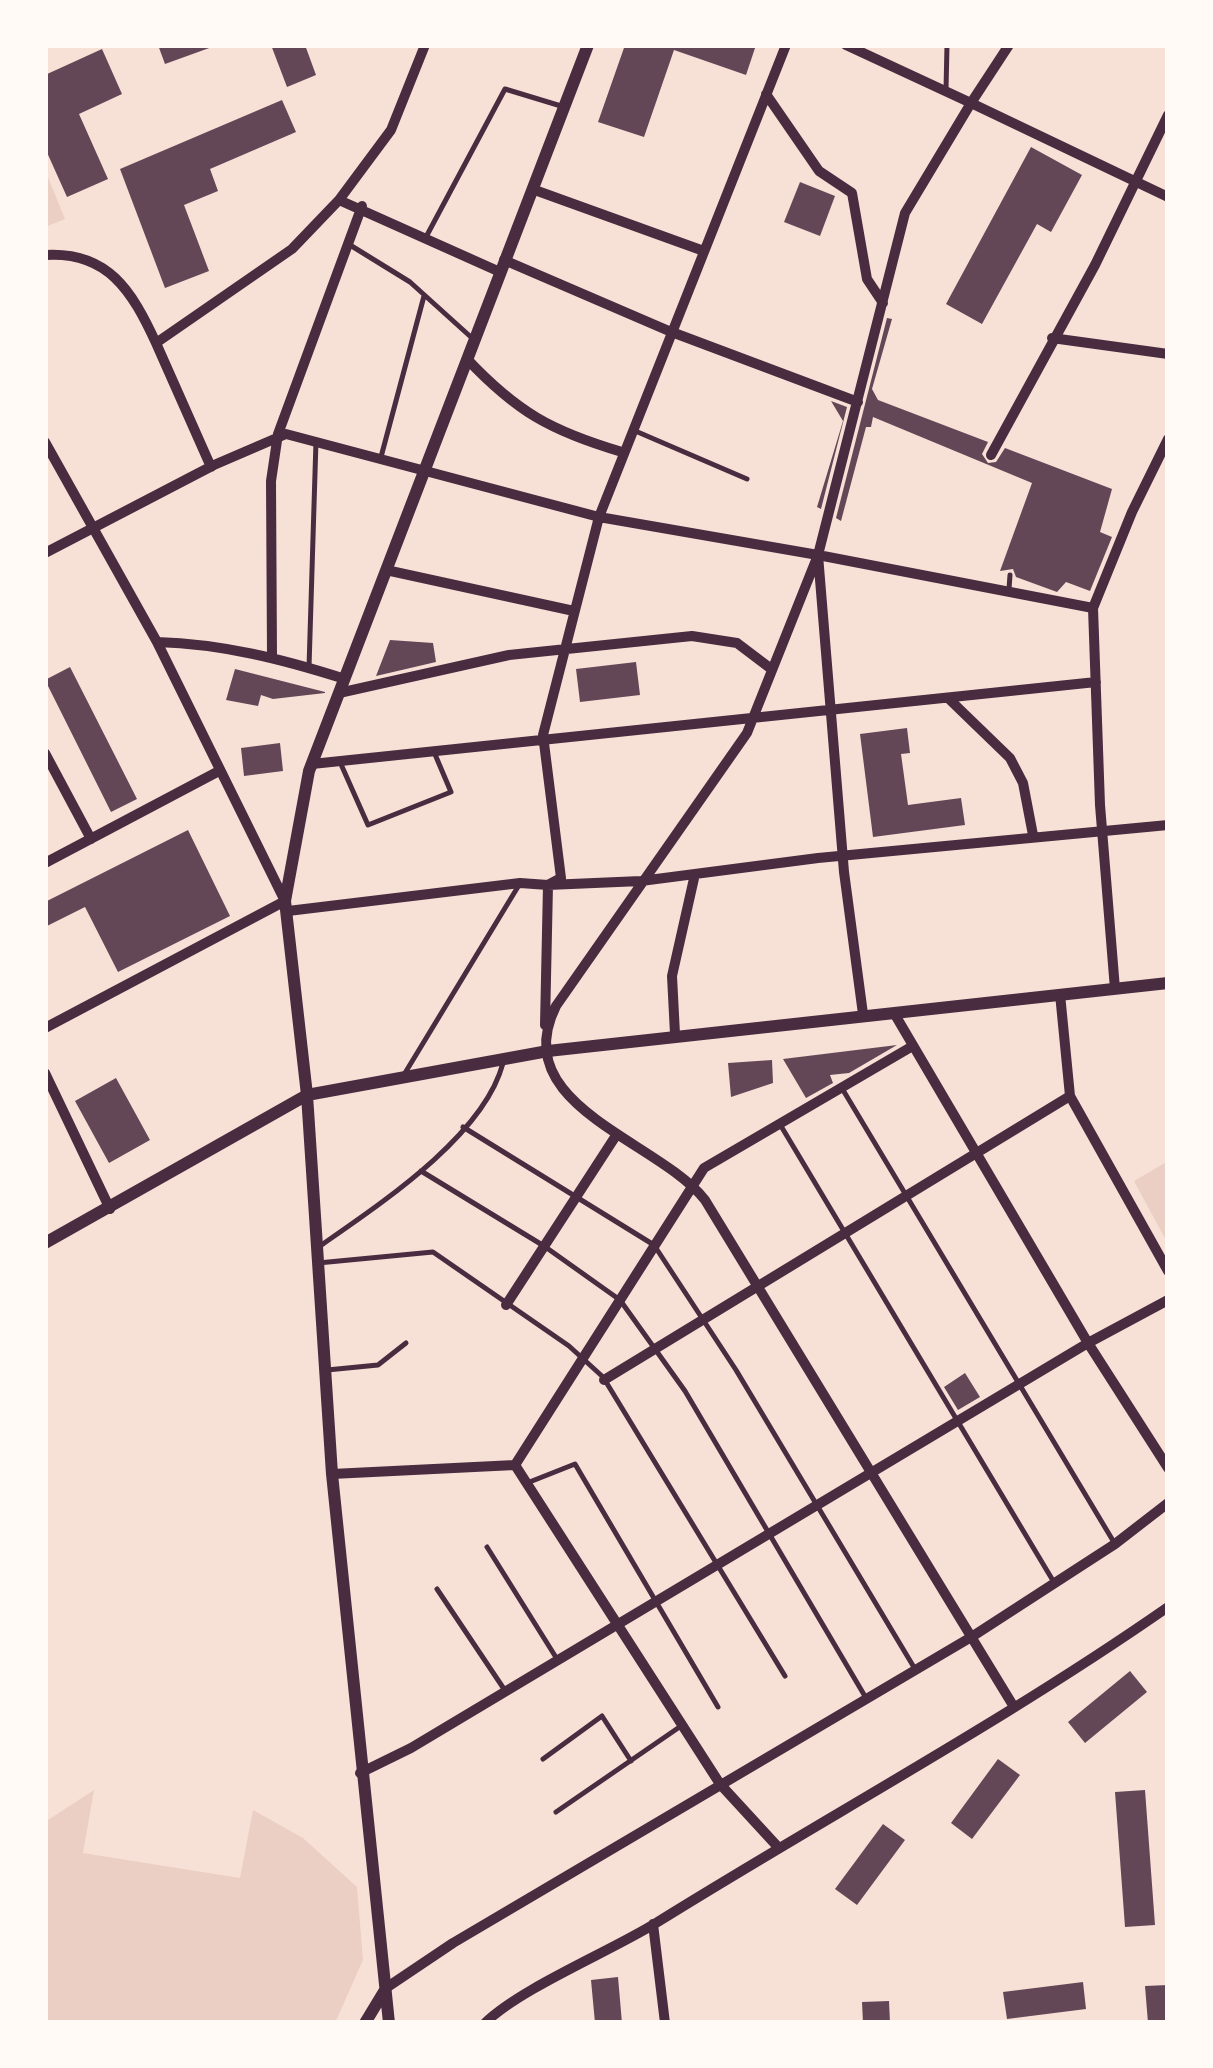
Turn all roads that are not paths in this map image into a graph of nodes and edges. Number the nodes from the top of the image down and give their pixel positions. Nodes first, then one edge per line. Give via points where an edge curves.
1 (425, 45) edge
2 (588, 45) edge
3 (786, 45) edge
4 (846, 45) edge
5 (947, 45) edge
6 (1009, 45) edge
7 (946, 90) junction
8 (766, 94) junction
9 (971, 103) junction
10 (564, 107) junction
11 (1168, 115) edge
12 (1136, 183) junction
13 (532, 188) junction
14 (1168, 198) edge
15 (340, 200) junction
16 (362, 206) junction
17 (426, 237) junction
18 (348, 244) junction
19 (701, 250) junction
20 (45, 255) edge
21 (502, 266) junction
22 (424, 296) junction
23 (883, 304) junction
24 (669, 331) junction
25 (1052, 338) junction
26 (474, 340) junction
27 (156, 343) junction
28 (1168, 354) edge
29 (466, 358) junction
30 (858, 402) junction
31 (630, 429) junction
32 (278, 438) junction
33 (1168, 439) edge
34 (316, 441) junction
35 (45, 442) edge
36 (622, 452) junction
37 (991, 455) dead end
38 (380, 459) junction
39 (212, 466) junction
40 (423, 473) junction
41 (747, 479) dead end
42 (599, 517) junction
43 (95, 528) junction
44 (45, 553) edge
45 (818, 555) junction
46 (386, 570) junction
47 (1010, 575) dead end
48 (1008, 592) junction
49 (1093, 608) junction
50 (574, 611) junction
51 (157, 642) junction
52 (563, 652) junction
53 (272, 656) junction
54 (308, 667) junction
55 (770, 668) junction
56 (345, 679) junction
57 (1096, 682) junction
58 (339, 693) junction
59 (948, 698) junction
60 (828, 712) junction
61 (750, 718) junction
62 (544, 740) junction
63 (434, 752) junction
64 (45, 753) edge
65 (340, 762) junction
66 (312, 764) junction
67 (219, 772) junction
68 (1168, 826) edge
69 (1102, 830) junction
70 (1033, 835) junction
71 (90, 839) junction
72 (843, 857) junction
73 (45, 863) edge
74 (696, 874) junction
75 (642, 880) junction
76 (520, 883) junction
77 (548, 885) junction
78 (286, 906) junction
79 (1168, 983) edge
80 (1114, 989) junction
81 (1060, 994) junction
82 (894, 1013) junction
83 (863, 1014) junction
84 (45, 1028) edge
85 (544, 1028) junction
86 (675, 1034) junction
87 (911, 1047) junction
88 (548, 1050) junction
89 (505, 1058) junction
90 (45, 1073) edge
91 (404, 1075) junction
92 (842, 1087) junction
93 (307, 1095) junction
94 (1070, 1096) junction
95 (779, 1124) junction
96 (463, 1127) junction
97 (617, 1134) junction
98 (976, 1151) junction
99 (421, 1171) junction
100 (692, 1184) junction
101 (905, 1194) junction
102 (578, 1195) junction
103 (110, 1210) junction
104 (844, 1232) junction
105 (45, 1244) edge
106 (654, 1245) junction
107 (544, 1246) junction
108 (314, 1257) junction
109 (1168, 1271) edge
110 (757, 1284) junction
111 (620, 1300) junction
112 (1168, 1300) edge
113 (506, 1305) junction
114 (702, 1318) junction
115 (406, 1343) dead end
116 (1088, 1343) junction
117 (656, 1347) junction
118 (583, 1361) junction
119 (324, 1370) junction
120 (604, 1380) junction
121 (1020, 1385) junction
122 (958, 1422) junction
123 (516, 1465) junction
124 (1168, 1468) edge
125 (874, 1473) junction
126 (332, 1474) junction
127 (527, 1483) junction
128 (1168, 1503) edge
129 (818, 1508) junction
130 (771, 1535) junction
131 (1115, 1544) junction
132 (487, 1546) dead end
133 (719, 1566) junction
134 (1055, 1584) junction
135 (437, 1589) dead end
136 (657, 1602) junction
137 (1168, 1608) edge
138 (618, 1626) junction
139 (973, 1636) junction
140 (558, 1660) junction
141 (916, 1670) junction
142 (785, 1676) dead end
143 (504, 1689) junction
144 (866, 1698) junction
145 (718, 1707) dead end
146 (1014, 1707) junction
147 (681, 1726) junction
148 (543, 1760) dead end
149 (631, 1761) junction
150 (360, 1773) junction
151 (720, 1784) junction
152 (556, 1812) dead end
153 (777, 1846) junction
154 (653, 1924) junction
155 (386, 1988) junction
156 (365, 2023) edge
157 (389, 2023) edge
158 (485, 2023) edge
159 (665, 2023) edge

1 - 15 street via 392,130
2 - 10 street
3 - 8 street
4 - 7 street
5 - 7 lane
6 - 9 street
7 - 9 street
8 - 19 street
8 - 23 street via 819,171 852,193 868,278
9 - 12 street
9 - 23 street via 905,214
10 - 13 street
10 - 17 lane via 504,89
11 - 12 street
12 - 14 street
12 - 25 street
13 - 19 street
13 - 21 street
15 - 16 street
15 - 27 street via 292,250
16 - 17 street
16 - 18 street
17 - 21 street
18 - 22 lane
18 - 32 street
19 - 24 street
20 - 27 street via 68,253 107,267 141,310
21 - 24 street
21 - 26 street
22 - 26 lane
22 - 38 lane
23 - 30 street
24 - 30 street
24 - 31 street
25 - 28 street
25 - 37 street
26 - 29 street
27 - 39 street
29 - 36 street via 505,399 542,424
29 - 40 street
30 - 45 street
31 - 36 street
31 - 41 lane
32 - 34 street
32 - 39 street
32 - 53 street via 270,482
33 - 49 street
34 - 38 street
34 - 54 lane
35 - 43 street
36 - 42 street
38 - 40 street
39 - 43 street
40 - 42 street
40 - 46 street
42 - 45 street
42 - 50 street
43 - 44 street
43 - 51 street
45 - 48 street
45 - 55 street
45 - 60 street
46 - 50 street
46 - 56 street
47 - 48 lane
48 - 49 street
49 - 57 street
50 - 52 street
51 - 53 street
51 - 67 street
52 - 55 street via 692,636 737,643
52 - 58 street via 509,655
52 - 62 street
53 - 54 street
54 - 56 street
55 - 61 street
56 - 58 street
57 - 59 street
57 - 69 street
58 - 66 street
59 - 60 street
59 - 70 street via 1010,758 1024,783
60 - 61 street
60 - 72 street
61 - 62 street
61 - 75 street via 747,733
62 - 63 street
62 - 77 street via 561,878
63 - 65 street
63 - 65 lane via 450,792 368,824
64 - 71 street
65 - 66 street
66 - 78 street
67 - 71 street
67 - 78 street
68 - 69 street
69 - 70 street
69 - 80 street
70 - 72 street
71 - 73 street
72 - 74 street
72 - 83 street
74 - 75 street
74 - 86 street via 672,976
75 - 77 street
75 - 85 street
76 - 77 street
76 - 78 street
76 - 91 lane
77 - 85 street
78 - 84 street
78 - 93 street
79 - 80 street
80 - 81 street
81 - 82 street
81 - 94 street
82 - 83 street
82 - 87 street
83 - 86 street
85 - 88 street
86 - 88 street
87 - 92 street
87 - 98 street
88 - 89 street
88 - 97 street via 558,1085
89 - 91 street
89 - 96 lane via 496,1092
90 - 103 street
91 - 93 street
92 - 95 street
92 - 101 lane
93 - 103 street
93 - 108 street
94 - 98 street
94 - 109 street
95 - 100 street via 704,1168
95 - 104 lane
96 - 99 lane
96 - 102 lane
97 - 100 street
97 - 102 street
98 - 101 street
98 - 116 street
99 - 107 lane
99 - 108 lane
100 - 106 street
100 - 110 street
101 - 104 street
101 - 121 lane
102 - 106 lane
102 - 107 street
103 - 105 street
104 - 110 street
104 - 122 lane
106 - 111 street
106 - 114 lane
107 - 111 lane
107 - 113 street
108 - 113 lane via 433,1252
108 - 119 street
110 - 114 street
110 - 125 street
111 - 117 lane
111 - 118 street
112 - 116 street
113 - 118 lane
114 - 117 street
114 - 129 lane
115 - 119 lane via 378,1365
116 - 121 street
116 - 124 street
117 - 120 street
117 - 130 lane
118 - 120 lane
118 - 123 street
119 - 126 street
120 - 133 lane
121 - 122 street
121 - 131 lane
122 - 125 street
122 - 134 lane
123 - 126 street
123 - 127 street
125 - 129 street
125 - 139 street
126 - 150 street
127 - 136 lane via 575,1464
127 - 138 street
128 - 131 street
129 - 130 street
129 - 141 lane
130 - 133 street
130 - 144 lane
131 - 134 street
132 - 140 lane
133 - 136 street
133 - 142 lane
134 - 139 street
135 - 143 lane
136 - 138 street
136 - 145 lane
137 - 146 street
138 - 140 street
138 - 147 street
139 - 141 street
139 - 146 street
140 - 143 street
141 - 144 street
143 - 150 street
144 - 151 street
146 - 153 street
147 - 149 lane
147 - 151 street
148 - 149 lane via 602,1716
149 - 152 lane
150 - 155 street
151 - 153 street
151 - 155 street
153 - 154 street
154 - 158 street
154 - 159 street
155 - 156 street
155 - 157 street

